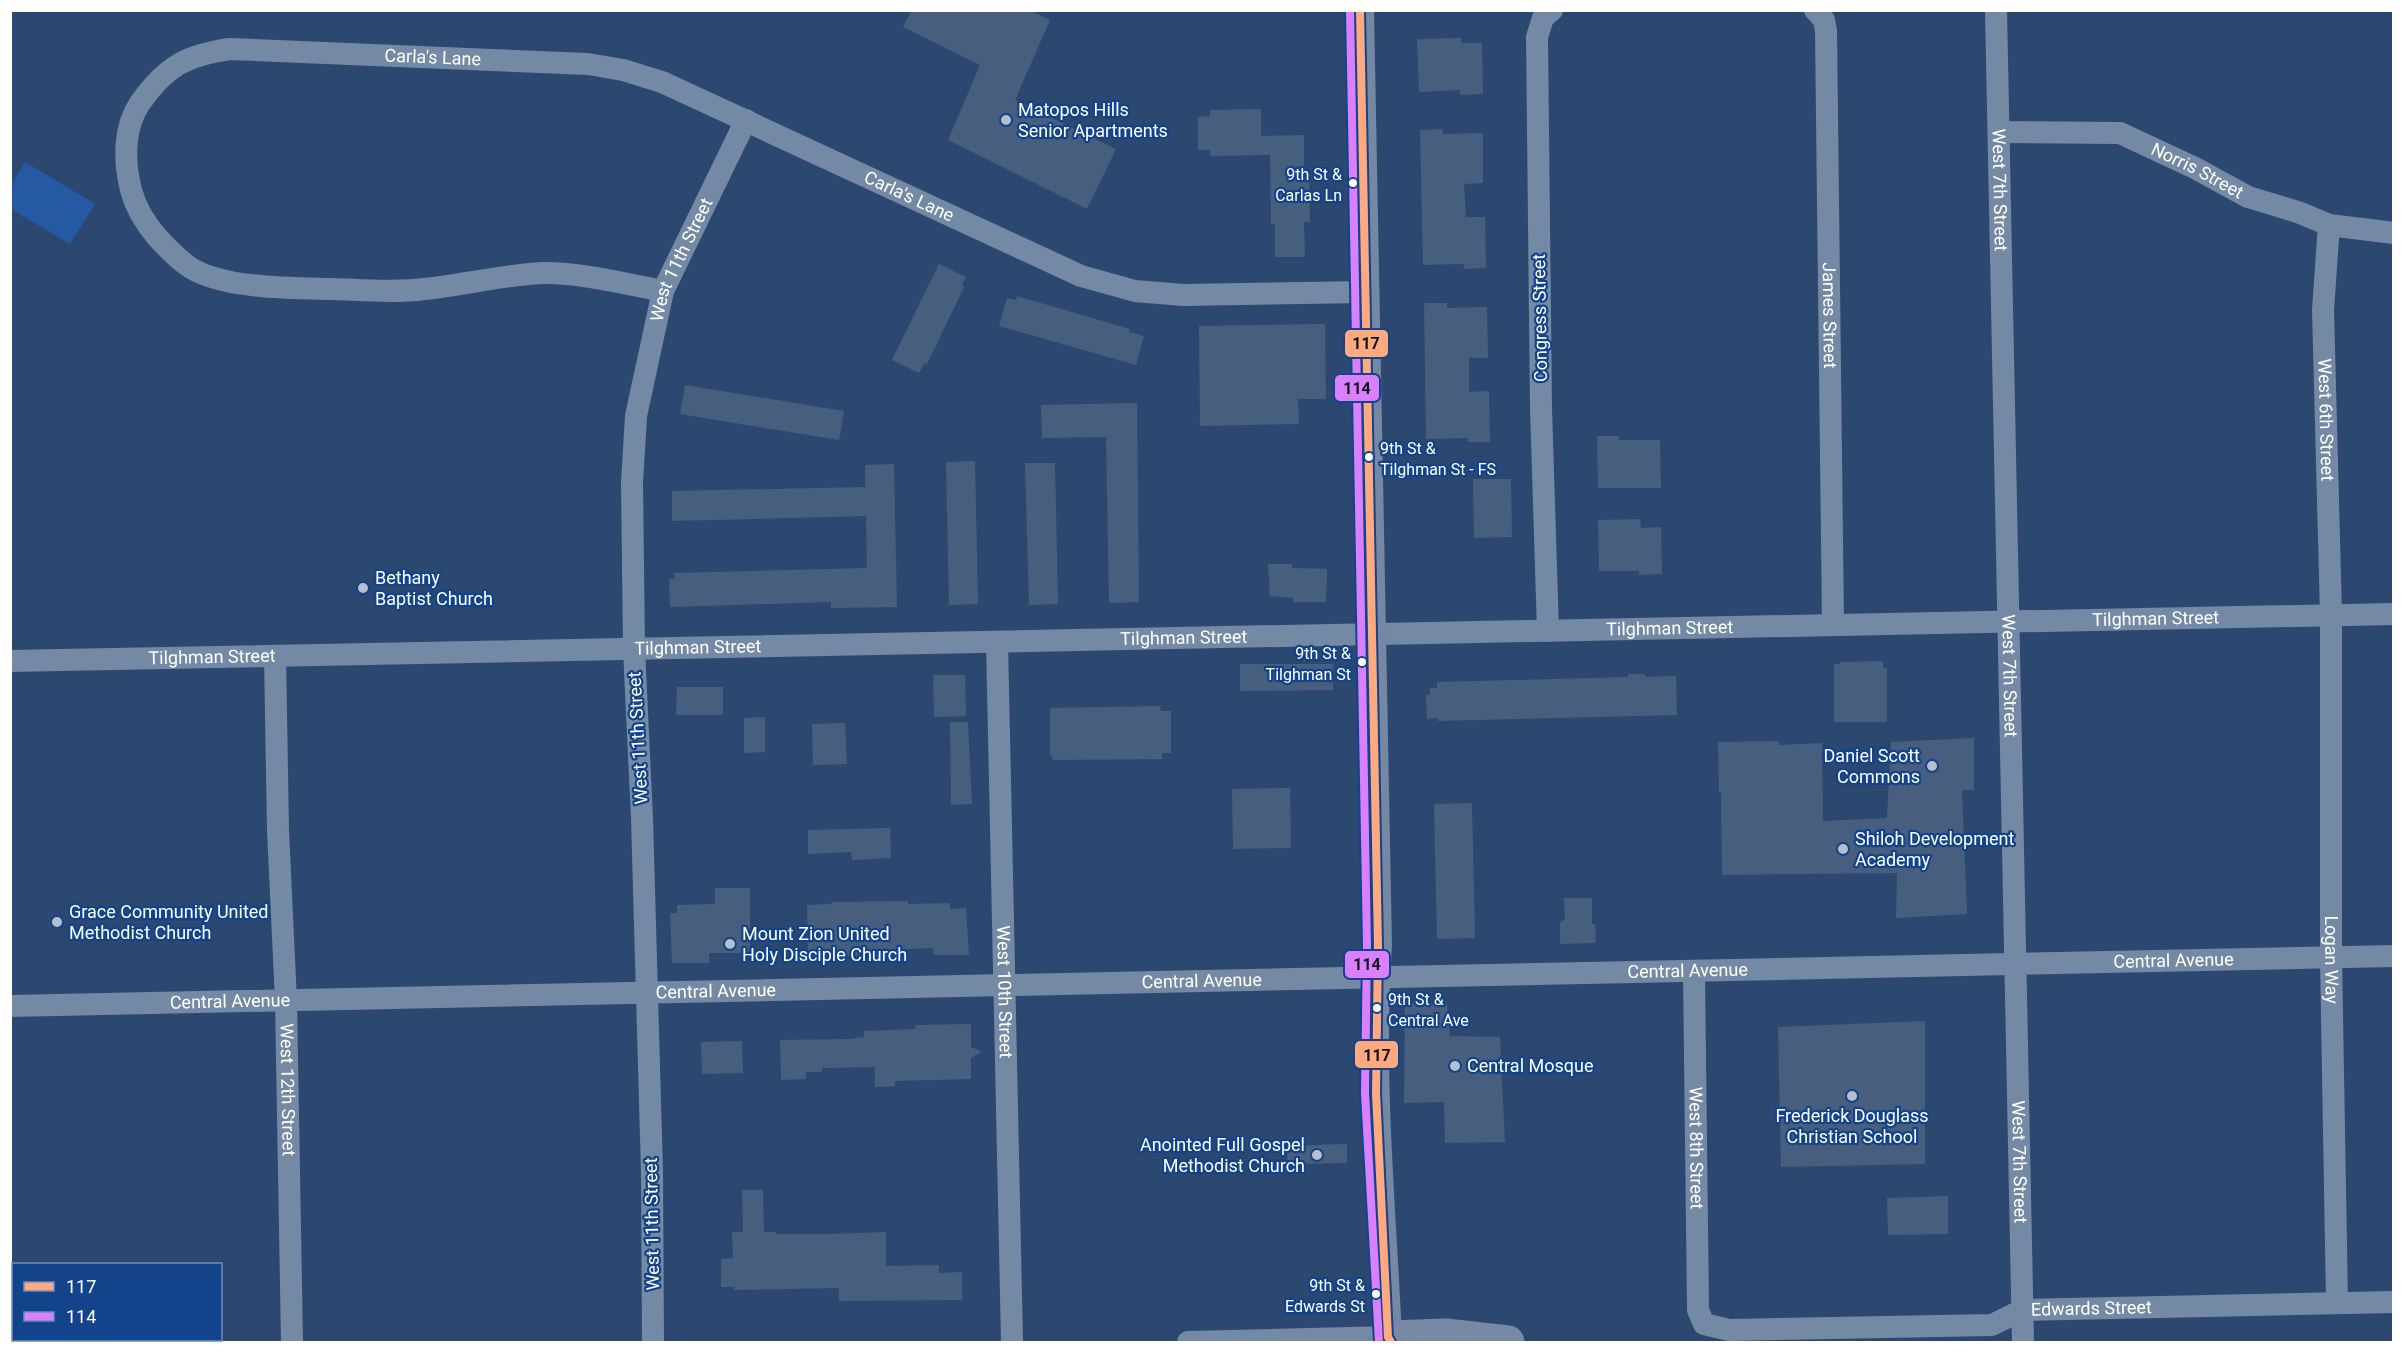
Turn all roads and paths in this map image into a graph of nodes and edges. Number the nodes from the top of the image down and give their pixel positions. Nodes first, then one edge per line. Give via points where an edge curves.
1 (1360, 10) edge
2 (1552, 10) edge
3 (1815, 10) edge
4 (1996, 10) edge
5 (746, 120) junction
6 (1999, 132) junction
7 (2329, 225) junction
8 (2394, 232) edge
9 (663, 291) junction
10 (1366, 292) junction
11 (2394, 614) edge
12 (2331, 615) junction
13 (2009, 621) junction
14 (1833, 624) junction
15 (1548, 631) junction
16 (1372, 634) junction
17 (997, 642) junction
18 (634, 649) junction
19 (275, 656) junction
20 (10, 661) edge
21 (2394, 956) edge
22 (2331, 957) junction
23 (2015, 964) junction
24 (1694, 971) junction
25 (1376, 977) junction
26 (1003, 985) junction
27 (645, 993) junction
28 (286, 1000) junction
29 (10, 1006) edge
30 (2394, 1302) edge
31 (2337, 1303) junction
32 (2022, 1310) junction
33 (1704, 1324) joint
34 (1388, 1341) edge
35 (292, 1342) edge
36 (653, 1342) edge
37 (1012, 1342) edge
38 (1188, 1342) edge
39 (1508, 1342) edge
40 (2023, 1342) edge

1 - 10 main road
2 - 15 street, Congress Street via 1543,18 1537,37
3 - 14 street, James Street via 1824,20 1826,31
4 - 6 street, West 7th Street
5 - 9 street, West 11th Street
5 - 9 street, Carla's Lane via 662,82 588,64 230,49 202,53 177,64 151,88 129,129 126,153 135,206 169,250 192,269 230,282 297,288 422,290 544,273
5 - 10 street, Carla's Lane via 1081,276 1135,291 1184,295
6 - 7 street, Norris Street via 2120,134 2247,197
6 - 13 street, West 7th Street
7 - 8 street, Norris Street
7 - 12 street, West 6th Street via 2323,310
9 - 18 street, West 11th Street via 636,416 632,482
10 - 16 main road
11 - 12 street, Tilghman Street
12 - 13 street, Tilghman Street
12 - 22 street, Logan Way
13 - 14 street, Tilghman Street
13 - 23 street, West 7th Street
14 - 15 street, Tilghman Street
15 - 16 street, Tilghman Street
16 - 17 street, Tilghman Street
16 - 25 main road
17 - 18 street, Tilghman Street
17 - 26 street, West 10th Street
18 - 19 street, Tilghman Street
18 - 27 street, West 11th Street
19 - 20 street, Tilghman Street
19 - 28 street, West 12th Street
21 - 22 street, Central Avenue
22 - 23 street, Central Avenue
22 - 31 street, Logan Way
23 - 24 street, Central Avenue
23 - 32 street, West 7th Street
24 - 25 street, Central Avenue
24 - 33 street, West 8th Street via 1698,1310
25 - 26 street, Central Avenue
25 - 34 main road via 1376,1119
26 - 27 street, Central Avenue
26 - 37 street, West 10th Street
27 - 28 street, Central Avenue
27 - 36 street, West 11th Street
28 - 29 street, Central Avenue
28 - 35 street, West 12th Street
30 - 31 street, Edwards Street
31 - 32 street, Edwards Street
32 - 33 street, Edwards Street via 1992,1325 1729,1330
32 - 40 street, West 7th Street
34 - 38 street
34 - 39 highway via 1457,1336

